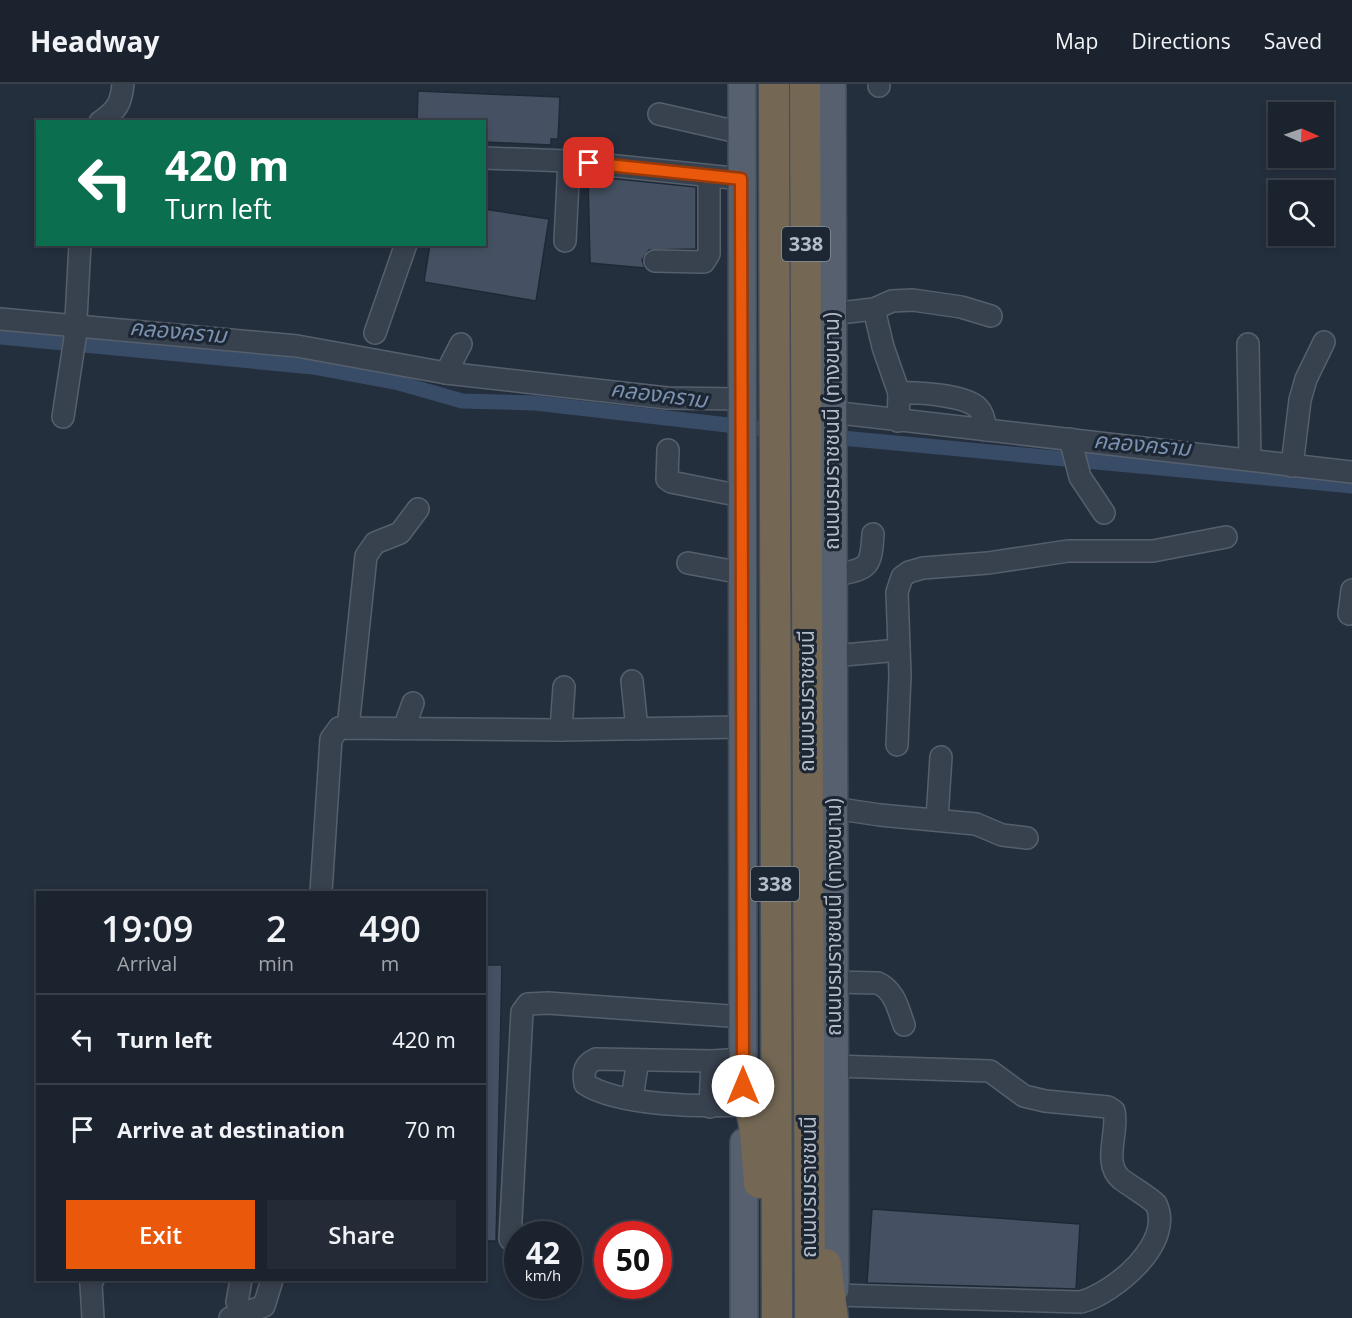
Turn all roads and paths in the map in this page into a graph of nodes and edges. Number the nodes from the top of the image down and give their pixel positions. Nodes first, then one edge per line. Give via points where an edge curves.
1 (123, 84) edge
2 (742, 84) edge
3 (774, 84) edge
4 (805, 84) edge
5 (832, 84) edge
6 (659, 114) dead end
7 (103, 120) edge
8 (742, 133) junction
9 (486, 158) edge
10 (569, 161) junction
11 (709, 176) junction
12 (741, 179) junction
13 (565, 241) dead end
14 (80, 246) edge
15 (405, 246) edge
16 (655, 261) dead end
17 (874, 309) junction
18 (831, 314) junction
19 (991, 316) dead end
20 (0, 319) edge
21 (375, 333) dead end
22 (75, 339) junction
23 (1324, 342) dead end
24 (461, 344) dead end
25 (1248, 344) dead end
26 (446, 373) junction
27 (899, 393) junction
28 (741, 401) junction
29 (823, 411) junction
30 (63, 417) dead end
31 (898, 421) junction
32 (986, 430) junction
33 (668, 450) dead end
34 (1072, 450) junction
35 (819, 457) junction
36 (1250, 460) junction
37 (1292, 466) junction
38 (1352, 472) edge
39 (741, 496) junction
40 (418, 509) dead end
41 (1104, 513) dead end
42 (873, 534) dead end
43 (1226, 537) dead end
44 (688, 562) dead end
45 (742, 573) junction
46 (833, 576) junction
47 (1352, 590) edge
48 (1349, 614) dead end
49 (899, 650) junction
50 (833, 656) junction
51 (632, 681) dead end
52 (564, 687) dead end
53 (413, 703) dead end
54 (742, 727) junction
55 (348, 728) junction
56 (404, 728) junction
57 (637, 729) junction
58 (561, 730) junction
59 (897, 745) dead end
60 (941, 757) dead end
61 (833, 808) junction
62 (937, 819) junction
63 (1028, 838) dead end
64 (321, 891) edge
65 (834, 982) junction
66 (743, 1017) junction
67 (904, 1025) dead end
68 (638, 1060) junction
69 (712, 1061) junction
70 (743, 1062) junction
71 (834, 1066) junction
72 (632, 1098) junction
73 (809, 1100) junction
74 (743, 1105) junction
75 (710, 1107) junction
76 (511, 1221) edge
77 (92, 1281) edge
78 (240, 1281) edge
79 (272, 1281) edge
80 (233, 1310) edge
81 (777, 1310) edge
82 (834, 1310) edge
83 (93, 1318) edge
84 (744, 1318) edge
85 (810, 1318) edge

1 - 7 street via 122,103
2 - 8 main road, 338
3 - 81 highway, ถนนบรมราชชนนี / 338
4 - 29 highway, ถนนบรมราชชนนี / 338
5 - 18 main road, ถนนบรมราชชนนี (ทางขนาน) / 338
6 - 8 street
8 - 12 main road, 338
9 - 10 street
10 - 11 street
10 - 13 street
11 - 12 street
11 - 16 street via 707,260
12 - 28 main road, 338
14 - 22 street
15 - 21 street
17 - 18 street
17 - 19 street via 892,301 913,300
17 - 27 street
18 - 29 main road, ถนนบรมราชชนนี (ทางขนาน) / 338
20 - 22 street
22 - 26 street via 297,346
22 - 30 street
23 - 37 street via 1300,400
24 - 26 street
25 - 36 street
26 - 28 street via 667,398
27 - 31 street
27 - 32 street via 928,394 976,405 983,413
28 - 39 main road, 338
29 - 31 street
29 - 35 highway, ถนนบรมราชชนนี / 338
31 - 32 street
32 - 34 street
33 - 39 street via 666,469 671,482
34 - 36 street
34 - 41 street via 1089,494
35 - 46 main road, ถนนบรมราชชนนี (ทางขนาน) / 338
35 - 73 highway, ถนนบรมราชชนนี / 338
36 - 37 street
37 - 38 street
39 - 45 main road, 338
40 - 55 street via 400,533 375,543 366,556
42 - 46 street via 872,558 867,565
43 - 49 street via 1170,549 1068,551 909,572 902,577 897,592
44 - 45 street
45 - 54 main road, 338
46 - 50 main road, ถนนบรมราชชนนี (ทางขนาน) / 338
47 - 48 street
49 - 50 street
49 - 59 street
50 - 61 main road, ถนนบรมราชชนนี (ทางขนาน) / 338
51 - 57 street
52 - 58 street
53 - 56 street
54 - 57 street
54 - 66 main road, 338
55 - 56 street
55 - 64 street via 339,728 331,738
56 - 58 street
57 - 58 street
60 - 62 street
61 - 62 street via 880,816
61 - 65 main road, ถนนบรมราชชนนี (ทางขนาน) / 338
62 - 63 street via 976,824 1002,835
65 - 67 street via 884,986 891,991
65 - 71 main road, ถนนบรมราชชนนี (ทางขนาน) / 338
66 - 70 main road, 338
66 - 76 street via 528,1004 522,1012
68 - 69 street
68 - 72 street
68 - 72 street via 596,1059 583,1072 585,1084 596,1091
69 - 70 street
69 - 75 street
70 - 74 main road, 338
70 - 81 highway via 755,1130 765,1249
71 - 82 main road, ถนนบรมราชชนนี (ทางขนาน) / 338
71 - 82 street via 990,1071 1024,1096 1108,1107 1114,1111 1116,1120 1113,1168 1120,1178 1156,1204 1161,1222 1149,1253 1092,1299 1081,1302
72 - 75 street
73 - 82 highway
73 - 85 highway, ถนนบรมราชชนนี / 338
74 - 75 street
74 - 84 main road, 338
77 - 83 street
78 - 80 street
79 - 80 street via 264,1306

